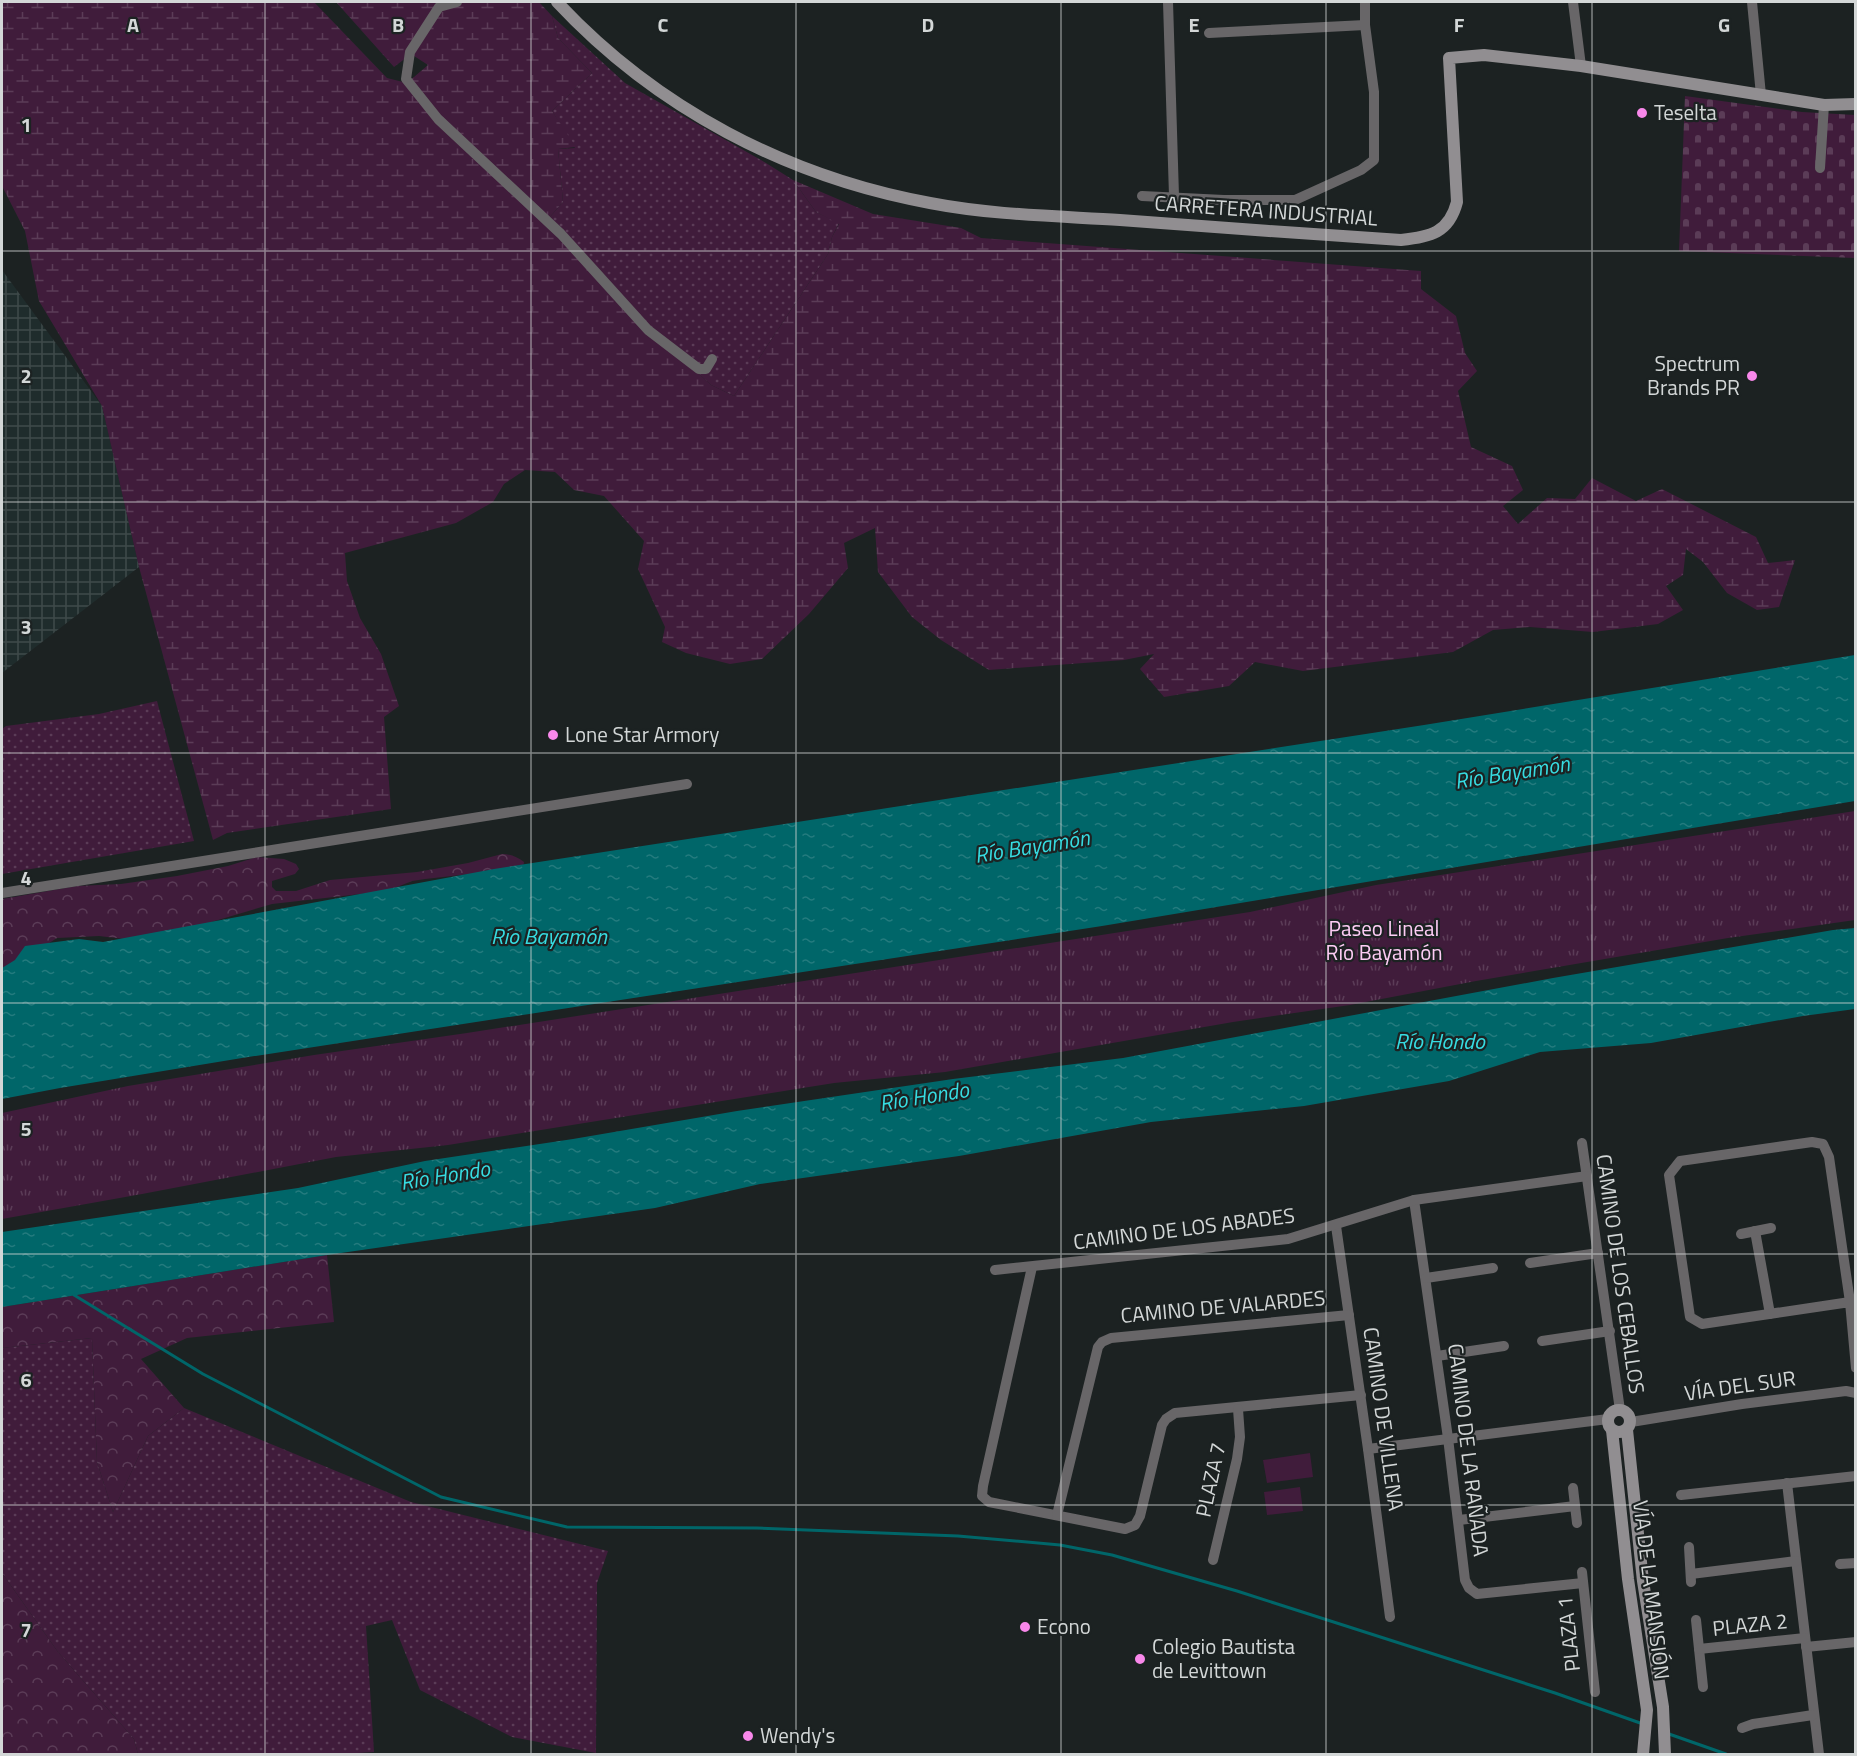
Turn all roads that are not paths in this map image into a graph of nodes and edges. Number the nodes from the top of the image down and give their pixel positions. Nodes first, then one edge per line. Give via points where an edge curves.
1 (457, 2) edge
2 (557, 2) edge
3 (1168, 2) edge
4 (1365, 2) edge
5 (1573, 2) edge
6 (1752, 2) edge
7 (1365, 25) junction
8 (1209, 33) dead end
9 (1581, 66) junction
10 (1761, 95) junction
11 (1856, 104) edge
12 (1824, 105) junction
13 (1820, 168) dead end
14 (1142, 196) dead end
15 (1174, 196) junction
16 (712, 359) dead end
17 (687, 784) dead end
18 (2, 892) edge
19 (1582, 1143) dead end
20 (1587, 1176) junction
21 (1414, 1200) junction
22 (1336, 1226) junction
23 (1770, 1228) dead end
24 (1755, 1231) junction
25 (1741, 1234) dead end
26 (1598, 1253) junction
27 (1530, 1263) dead end
28 (1032, 1267) junction
29 (1493, 1268) dead end
30 (995, 1270) dead end
31 (1426, 1278) junction
32 (1850, 1302) junction
33 (1770, 1314) junction
34 (1349, 1315) junction
35 (1610, 1331) junction
36 (1542, 1341) dead end
37 (1504, 1346) dead end
38 (1437, 1356) junction
39 (1856, 1368) edge
40 (1856, 1393) edge
41 (1361, 1395) junction
42 (1238, 1409) junction
43 (1620, 1410) junction
44 (1610, 1424) junction
45 (1629, 1426) junction
46 (1448, 1438) junction
47 (1368, 1449) junction
48 (1856, 1476) edge
49 (1787, 1483) junction
50 (1573, 1488) dead end
51 (1681, 1495) dead end
52 (1575, 1506) junction
53 (1057, 1515) junction
54 (1458, 1520) junction
55 (1577, 1523) dead end
56 (1689, 1547) dead end
57 (1213, 1560) dead end
58 (1796, 1561) junction
59 (1856, 1563) edge
60 (1840, 1564) dead end
61 (1583, 1577) joint
62 (1390, 1617) dead end
63 (1696, 1620) dead end
64 (1856, 1642) edge
65 (1805, 1643) junction
66 (1699, 1650) junction
67 (1703, 1687) dead end
68 (1595, 1692) dead end
69 (1814, 1715) junction
70 (1742, 1728) dead end
71 (1643, 1755) edge
72 (1665, 1755) edge
73 (1819, 1755) edge

1 - 16 street via 439,7 410,52 406,79 438,119 561,234 648,330 699,369 706,369
2 - 9 street, CARRETERA INDUSTRIAL via 621,62 690,113 769,155 890,195 969,209 1401,240 1436,233 1455,213 1449,57 1484,56
3 - 15 street
4 - 7 street
5 - 9 street
6 - 10 street
7 - 8 street
7 - 15 street via 1374,92 1374,160 1361,170 1295,200
9 - 10 street, CARRETERA INDUSTRIAL
10 - 12 street, CARRETERA INDUSTRIAL
11 - 12 street, CARRETERA INDUSTRIAL
12 - 13 street
14 - 15 street
17 - 18 street
19 - 20 street, CAMINO DE LOS CEBALLOS
20 - 21 street, CAMINO DE LOS ABADES
20 - 26 street, CAMINO DE LOS CEBALLOS
21 - 22 street, CAMINO DE LOS ABADES
21 - 31 street, CAMINO DE LA RAÑADA
22 - 28 street, CAMINO DE LOS ABADES via 1288,1239
22 - 34 street, CAMINO DE VILLENA
23 - 24 street
24 - 25 street
24 - 33 street
26 - 27 street
26 - 35 street, CAMINO DE LOS CEBALLOS
28 - 30 street, CAMINO DE LOS ABADES
28 - 53 street via 982,1496 989,1503
29 - 31 street
31 - 38 street, CAMINO DE LA RAÑADA
32 - 33 street
32 - 33 street via 1829,1157 1822,1144 1812,1142 1680,1161 1669,1175 1690,1317 1702,1324
32 - 39 street
34 - 41 street, CAMINO DE VILLENA
34 - 53 street, CAMINO DE VALARDES via 1102,1342
35 - 36 street
35 - 43 street, CAMINO DE LOS CEBALLOS
37 - 38 street
38 - 46 street, CAMINO DE LA RAÑADA
40 - 45 street, VÍA DEL SUR via 1777,1400
41 - 42 street
41 - 47 street, CAMINO DE VILLENA
42 - 53 street via 1175,1413 1166,1419 1135,1525 1125,1528
42 - 57 street, PLAZA 7 via 1240,1437
43 - 44 street via 1615,1411
43 - 45 street via 1628,1414
44 - 45 street via 1616,1432
44 - 46 street
44 - 71 street, VÍA DE LA MANSIÓN via 1647,1710
45 - 72 street, VÍA DE LA MANSIÓN via 1643,1581 1663,1707
46 - 47 street
46 - 54 street, CAMINO DE LA RAÑADA
47 - 62 street, CAMINO DE VILLENA
48 - 49 street
49 - 51 street
49 - 58 street
50 - 52 street
52 - 54 street
52 - 55 street
54 - 61 street, CAMINO DE LA RAÑADA via 1465,1580 1477,1594
56 - 58 street via 1691,1578
58 - 65 street
59 - 60 street
61 - 68 street, PLAZA 1
63 - 66 street, PLAZA 2
64 - 65 street, PLAZA 2
65 - 66 street, PLAZA 2
65 - 69 street
66 - 67 street, PLAZA 2
69 - 70 street
69 - 73 street

